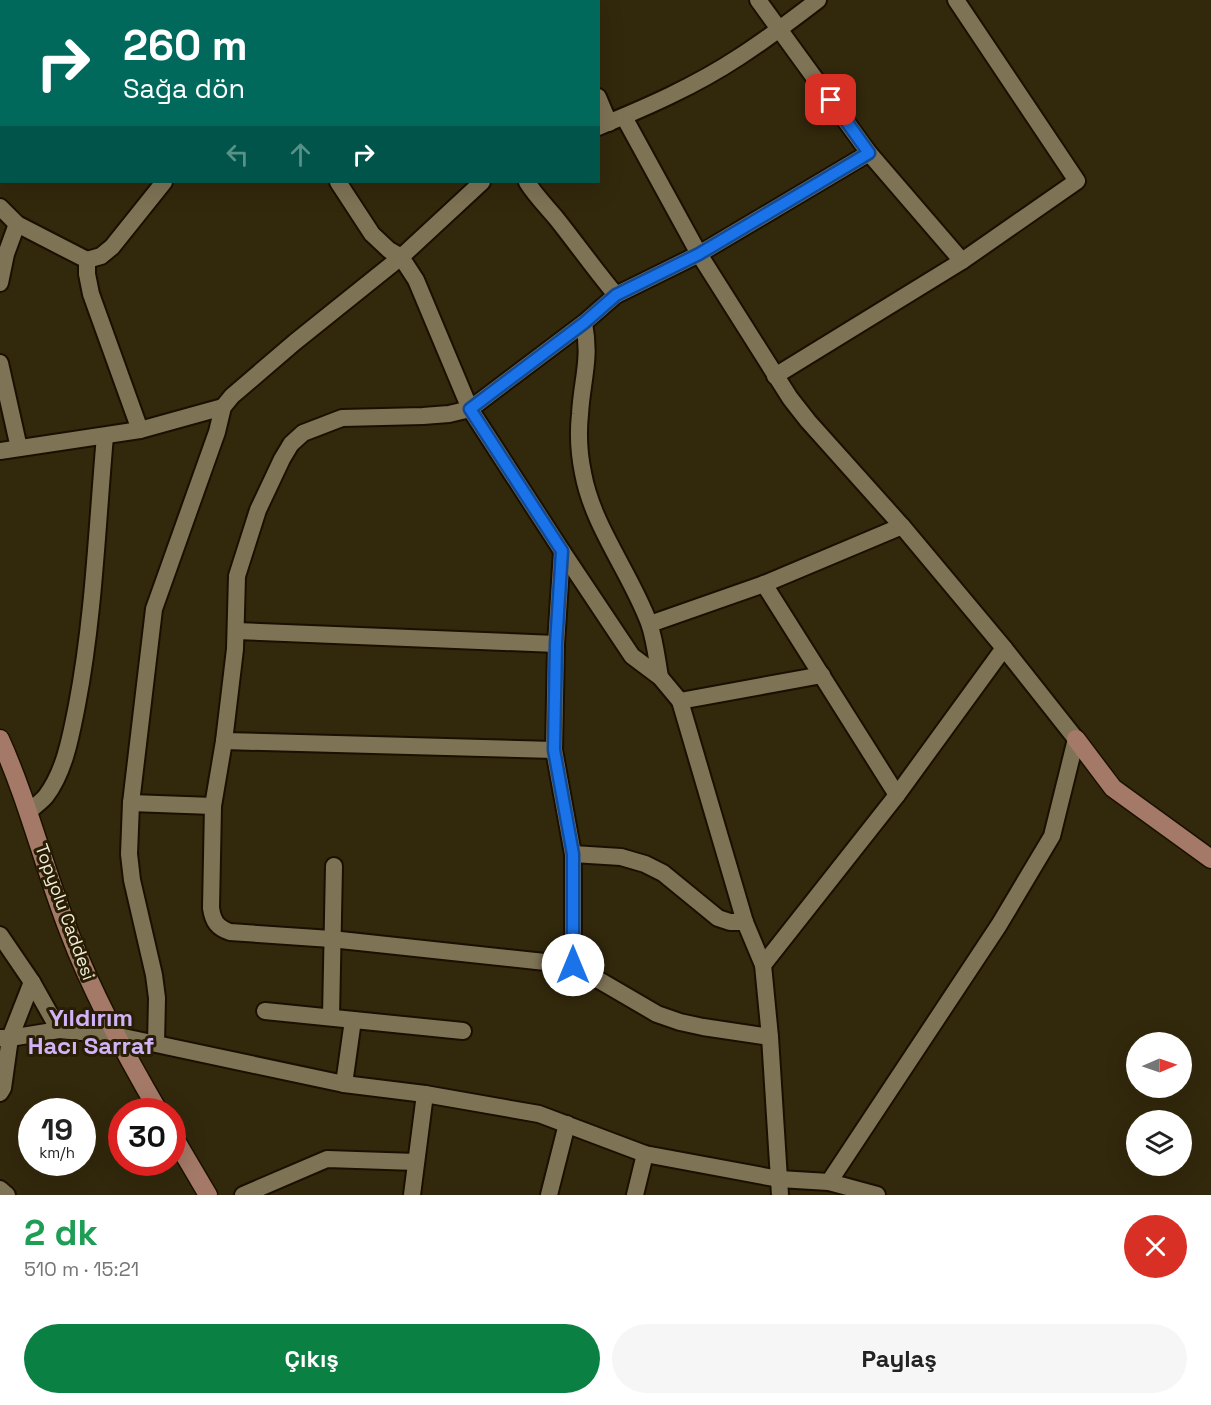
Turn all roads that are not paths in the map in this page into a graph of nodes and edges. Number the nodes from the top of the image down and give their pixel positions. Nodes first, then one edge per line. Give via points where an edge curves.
1 (758, 0) edge
2 (818, 0) edge
3 (956, 0) edge
4 (780, 29) junction
5 (600, 101) edge
6 (611, 122) edge
7 (869, 153) junction
8 (163, 183) edge
9 (339, 183) edge
10 (481, 183) edge
11 (528, 183) edge
12 (0, 207) edge
13 (17, 224) junction
14 (699, 254) junction
15 (401, 257) junction
16 (87, 260) junction
17 (962, 261) junction
18 (0, 283) edge
19 (616, 295) junction
20 (584, 323) junction
21 (0, 363) edge
22 (775, 376) junction
23 (223, 407) junction
24 (470, 409) junction
25 (140, 430) junction
26 (105, 436) junction
27 (19, 448) junction
28 (0, 451) edge
29 (902, 526) junction
30 (562, 551) junction
31 (764, 584) junction
32 (650, 624) junction
33 (236, 631) junction
34 (556, 644) junction
35 (1004, 648) junction
36 (822, 675) junction
37 (660, 677) junction
38 (681, 701) junction
39 (0, 739) edge
40 (1076, 739) junction
41 (224, 741) junction
42 (554, 750) junction
43 (897, 795) junction
44 (131, 803) junction
45 (213, 806) junction
46 (29, 811) junction
47 (573, 854) junction
48 (1211, 859) edge
49 (334, 866) dead end
50 (745, 922) junction
51 (0, 935) edge
52 (333, 939) junction
53 (573, 965) junction
54 (763, 965) junction
55 (32, 982) junction
56 (265, 1011) dead end
57 (332, 1017) junction
58 (353, 1020) junction
59 (59, 1030) junction
60 (463, 1031) dead end
61 (114, 1035) junction
62 (770, 1037) junction
63 (5, 1038) edge
64 (156, 1043) junction
65 (344, 1084) junction
66 (0, 1093) edge
67 (425, 1094) junction
68 (151, 1098) edge
69 (567, 1124) junction
70 (645, 1154) junction
71 (186, 1158) edge
72 (416, 1162) junction
73 (829, 1182) junction
74 (779, 1187) edge
75 (0, 1189) edge
76 (856, 1192) edge
77 (7, 1195) edge
78 (208, 1195) edge
79 (243, 1195) edge
80 (412, 1195) edge
81 (549, 1195) edge
82 (635, 1195) edge
83 (877, 1195) edge

1 - 4 street
2 - 4 street
3 - 17 street via 1077,181
4 - 6 street via 708,76
4 - 7 street
5 - 6 street
6 - 14 street
7 - 14 street
7 - 17 street
8 - 16 street via 112,247
9 - 15 street via 372,234
10 - 15 street
11 - 19 street
12 - 13 street
13 - 16 street
13 - 18 street
14 - 19 street
14 - 22 street
15 - 23 street via 295,342
15 - 24 street via 416,280
16 - 25 street via 91,294
17 - 22 street
19 - 20 street
20 - 24 street
20 - 32 street via 588,363 580,413 583,474 592,505
21 - 27 street
22 - 29 street via 808,421
23 - 25 street
23 - 44 street via 154,609
24 - 30 street
24 - 33 street via 423,416 342,418 303,433 291,444 258,510 237,576
25 - 26 street
26 - 27 street
26 - 46 street via 94,590 74,719 58,774 47,794
27 - 28 street
29 - 31 street
29 - 35 street
30 - 34 street
30 - 37 street via 632,656
31 - 32 street
31 - 36 street
32 - 37 street
33 - 34 street
33 - 41 street
34 - 42 street
35 - 40 street
35 - 43 street
36 - 38 street
36 - 43 street
37 - 38 street
38 - 50 street
39 - 46 street, Topyolu Caddesi
40 - 48 street via 1113,788
40 - 73 street via 1052,836 999,925
41 - 42 street
41 - 45 street
42 - 47 street
43 - 54 street
44 - 45 street
44 - 64 street via 129,854 154,975
45 - 52 street via 211,908 217,925 230,932
46 - 61 street, Topyolu Caddesi via 69,932
47 - 50 street via 621,857 645,864 663,873 718,918
47 - 53 street
49 - 52 street
50 - 54 street
51 - 55 street
52 - 53 street
52 - 57 street
53 - 62 street via 657,1014 703,1027
54 - 62 street
55 - 59 street
55 - 63 street
56 - 57 street
57 - 58 street
58 - 60 street
58 - 65 street
59 - 61 street
59 - 63 street
61 - 64 street
61 - 68 street, Topyolu Caddesi
62 - 74 street
63 - 66 street
64 - 65 street
65 - 67 street
67 - 69 street via 539,1114
67 - 72 street
69 - 70 street
69 - 81 street
70 - 74 street
70 - 82 street
71 - 78 street
72 - 79 street via 327,1159
72 - 80 street
73 - 74 street
73 - 76 street
75 - 77 street
76 - 83 street

